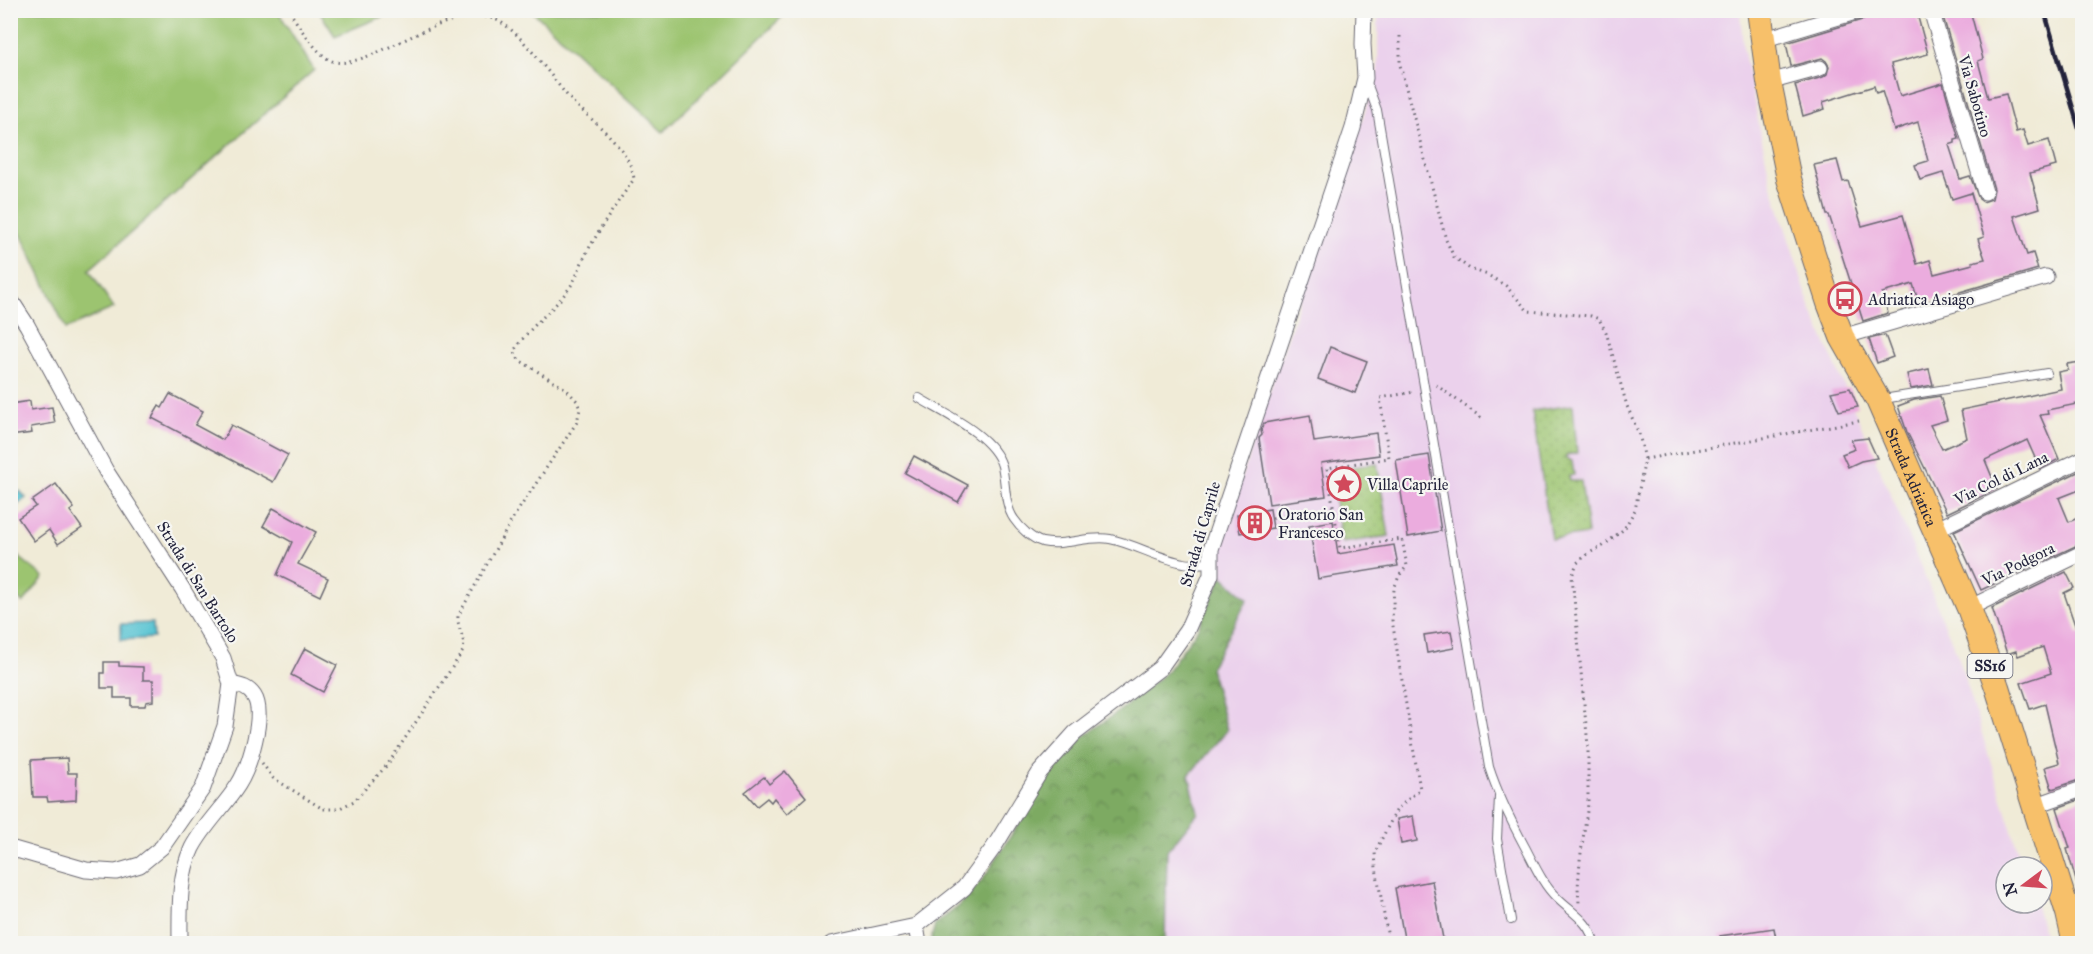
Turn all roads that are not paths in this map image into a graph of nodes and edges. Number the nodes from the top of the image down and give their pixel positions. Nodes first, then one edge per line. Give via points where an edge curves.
1 (1364, 10) edge
2 (1759, 10) edge
3 (1862, 10) edge
4 (1931, 10) edge
5 (1762, 39) junction
6 (1820, 68) dead end
7 (1365, 78) junction
8 (1768, 82) junction
9 (1985, 192) dead end
10 (2046, 277) dead end
11 (10, 299) edge
12 (1842, 337) junction
13 (2047, 373) dead end
14 (919, 398) dead end
15 (1878, 400) junction
16 (2082, 459) edge
17 (1935, 530) junction
18 (2082, 554) edge
19 (1211, 563) junction
20 (1969, 608) junction
21 (231, 684) junction
22 (2082, 789) edge
23 (1499, 796) junction
24 (2034, 806) junction
25 (10, 848) edge
26 (1511, 920) dead end
27 (916, 926) junction
28 (180, 944) edge
29 (831, 944) edge
30 (919, 944) edge
31 (1594, 944) edge
32 (2075, 944) edge

1 - 7 street, Strada di Caprile
2 - 5 main road, Strada Adriatica / SS16
3 - 5 street
4 - 9 street, Via Sabotino
5 - 8 main road, Strada Adriatica / SS16
6 - 8 street
7 - 19 street, Strada di Caprile via 1353,128 1211,549
7 - 23 lane via 1377,110 1489,767
8 - 12 main road, Strada Adriatica / SS16 via 1789,179
10 - 12 street
11 - 21 street, Strada di San Bartolo via 106,471 224,658
12 - 15 main road, Strada Adriatica / SS16
13 - 15 lane
14 - 19 lane via 987,443 1001,465 1013,518 1041,542 1110,539 1184,564
15 - 17 main road, Strada Adriatica / SS16
16 - 17 street, Via Col di Lana
17 - 20 main road, Strada Adriatica / SS16
18 - 20 street, Via Podgora
19 - 27 street, Strada di Caprile via 1211,574 1187,630 1160,668 1075,733 1040,772 994,848 963,888
20 - 24 main road, Strada Adriatica / SS16
21 - 25 street, Strada di San Bartolo via 225,726 203,788 162,847 140,865 116,872 86,870
21 - 28 street via 246,687 256,698 258,717 249,761 238,784 192,848 185,868
22 - 24 street
23 - 26 lane via 1497,840
23 - 31 lane via 1536,869 1555,897 1593,933
24 - 32 main road, Strada Adriatica / SS16
27 - 29 street, Strada di Caprile
27 - 30 street

